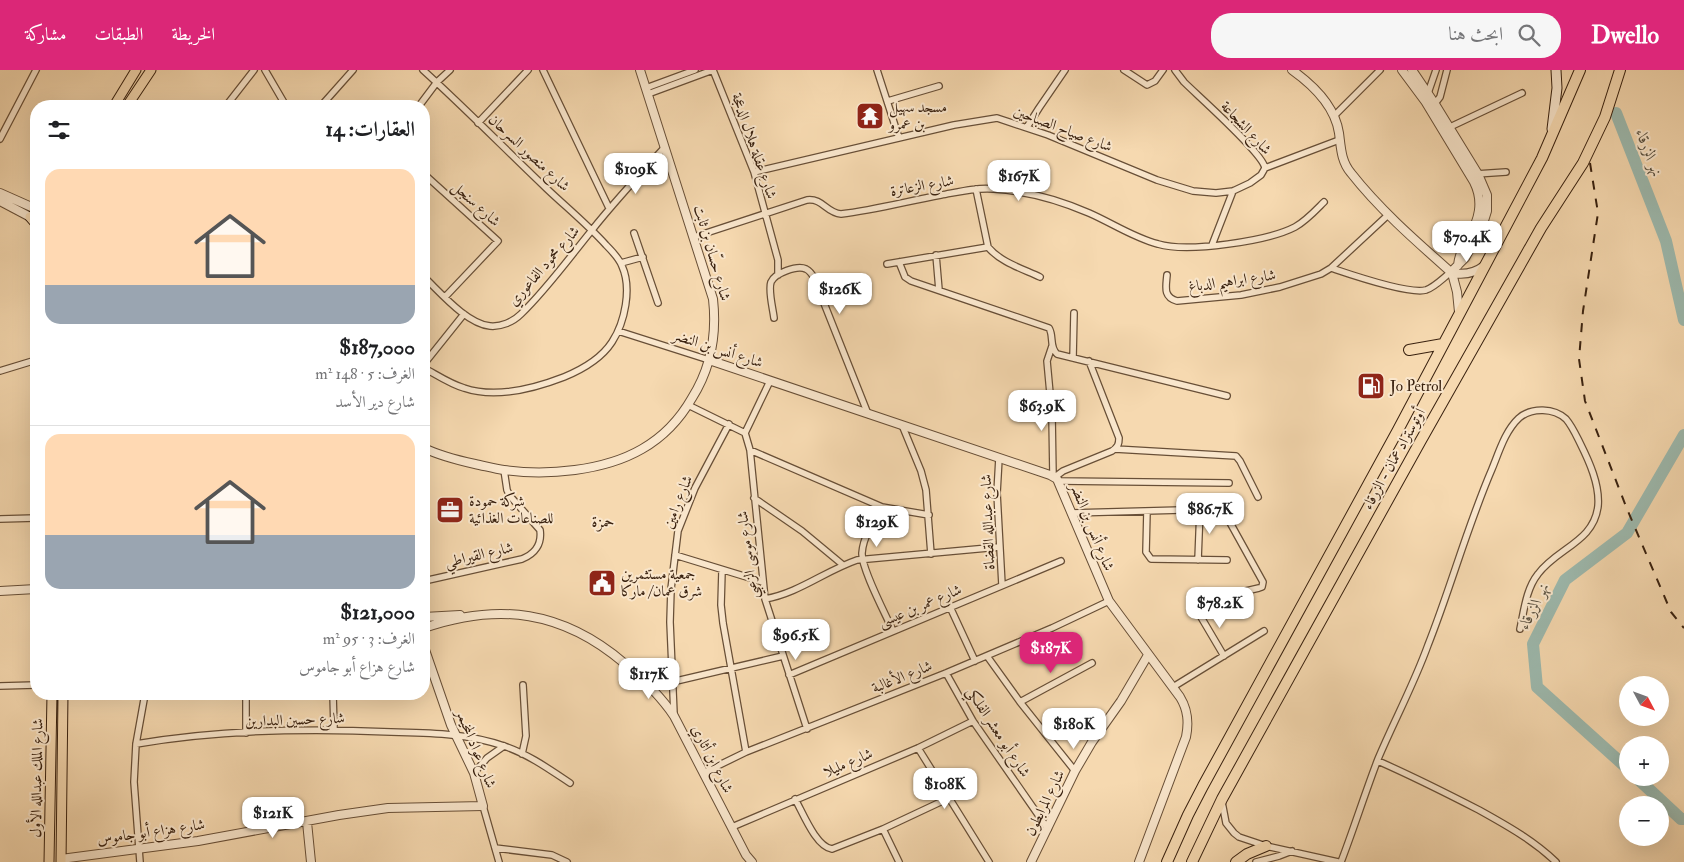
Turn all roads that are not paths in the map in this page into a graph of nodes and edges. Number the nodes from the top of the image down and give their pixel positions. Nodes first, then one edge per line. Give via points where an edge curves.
1 (36, 70) edge
2 (151, 70) edge
3 (254, 70) edge
4 (265, 70) edge
5 (353, 70) edge
6 (423, 70) edge
7 (450, 70) edge
8 (528, 70) edge
9 (543, 70) edge
10 (640, 70) edge
11 (695, 70) edge
12 (713, 70) edge
13 (877, 70) edge
14 (1065, 70) edge
15 (1124, 70) edge
16 (1163, 70) edge
17 (1175, 70) edge
18 (1292, 70) edge
19 (1380, 70) edge
20 (1402, 70) edge
21 (1412, 70) edge
22 (1436, 70) edge
23 (1447, 70) edge
24 (1556, 70) edge
25 (1580, 70) edge
26 (1621, 70) edge
27 (133, 71) edge
28 (437, 82) junction
29 (939, 86) dead end
30 (647, 91) junction
31 (1428, 93) junction
32 (1522, 93) dead end
33 (117, 100) edge
34 (130, 100) edge
35 (231, 100) edge
36 (282, 100) edge
37 (326, 100) edge
38 (424, 100) edge
39 (888, 101) junction
40 (1425, 102) junction
41 (1432, 107) junction
42 (1334, 116) junction
43 (478, 123) junction
44 (1027, 127) junction
45 (1450, 127) junction
46 (899, 138) junction
47 (0, 139) edge
48 (1339, 140) junction
49 (1550, 141) junction
50 (665, 147) junction
51 (1265, 168) junction
52 (754, 172) junction
53 (1506, 172) dead end
54 (1478, 174) junction
55 (1470, 176) junction
56 (430, 179) edge
57 (976, 189) junction
58 (1233, 191) junction
59 (0, 193) edge
60 (0, 201) edge
61 (1324, 202) dead end
62 (610, 208) junction
63 (30, 211) edge
64 (30, 212) edge
65 (765, 214) junction
66 (1388, 215) junction
67 (592, 230) junction
68 (634, 234) dead end
69 (694, 237) junction
70 (1212, 245) junction
71 (988, 246) junction
72 (936, 256) junction
73 (642, 257) junction
74 (778, 260) junction
75 (899, 262) junction
76 (621, 263) junction
77 (887, 264) dead end
78 (1458, 265) junction
79 (1484, 266) junction
80 (1331, 268) junction
81 (790, 271) junction
82 (1451, 272) junction
83 (778, 275) junction
84 (1167, 275) dead end
85 (1040, 278) dead end
86 (430, 283) edge
87 (939, 290) junction
88 (445, 297) junction
89 (658, 303) dead end
90 (1459, 312) junction
91 (1074, 313) dead end
92 (464, 314) junction
93 (774, 318) dead end
94 (618, 331) junction
95 (1443, 344) junction
96 (1052, 346) junction
97 (1409, 350) dead end
98 (430, 356) edge
99 (1073, 358) junction
100 (709, 360) junction
101 (30, 362) edge
102 (1089, 362) junction
103 (0, 371) edge
104 (430, 371) edge
105 (770, 381) junction
106 (1227, 396) dead end
107 (688, 405) junction
108 (868, 414) junction
109 (729, 424) junction
110 (902, 425) junction
111 (745, 433) junction
112 (1115, 449) junction
113 (430, 450) edge
114 (750, 450) junction
115 (999, 458) junction
116 (504, 470) junction
117 (1056, 478) junction
118 (1229, 483) dead end
119 (754, 498) junction
120 (1258, 498) dead end
121 (882, 507) junction
122 (1200, 509) junction
123 (1147, 511) junction
124 (1071, 513) junction
125 (929, 515) junction
126 (30, 518) edge
127 (0, 519) edge
128 (999, 547) junction
129 (931, 554) junction
130 (675, 555) junction
131 (862, 559) junction
132 (1198, 560) junction
133 (1227, 560) dead end
134 (1061, 561) dead end
135 (843, 565) junction
136 (722, 571) junction
137 (430, 581) edge
138 (762, 582) junction
139 (1002, 585) junction
140 (30, 589) edge
141 (0, 591) edge
142 (1224, 596) dead end
143 (765, 600) junction
144 (1109, 602) junction
145 (950, 607) junction
146 (1198, 612) dead end
147 (477, 615) junction
148 (430, 617) edge
149 (430, 627) edge
150 (1520, 629) dead end
151 (893, 631) junction
152 (1264, 631) dead end
153 (1148, 655) junction
154 (783, 656) junction
155 (987, 656) junction
156 (1224, 656) junction
157 (975, 661) junction
158 (430, 664) edge
159 (1092, 664) dead end
160 (731, 668) junction
161 (946, 673) junction
162 (789, 675) junction
163 (672, 682) junction
164 (30, 685) edge
165 (523, 685) dead end
166 (0, 686) edge
167 (1173, 687) junction
168 (52, 700) edge
169 (63, 700) edge
170 (144, 700) edge
171 (246, 700) edge
172 (333, 700) edge
173 (1020, 702) junction
174 (674, 716) junction
175 (973, 722) junction
176 (807, 729) junction
177 (334, 730) junction
178 (246, 733) junction
179 (456, 734) junction
180 (136, 744) junction
181 (504, 746) junction
182 (918, 748) junction
183 (746, 752) junction
184 (522, 754) junction
185 (1378, 761) junction
186 (1075, 771) junction
187 (474, 773) junction
188 (703, 773) junction
189 (570, 783) dead end
190 (949, 798) junction
191 (795, 799) junction
192 (1222, 800) junction
193 (483, 806) junction
194 (306, 822) junction
195 (732, 827) junction
196 (883, 829) junction
197 (1048, 829) junction
198 (1266, 846) junction
199 (138, 848) junction
200 (495, 848) junction
201 (1292, 851) junction
202 (61, 860) edge
203 (49, 862) edge
204 (140, 862) edge
205 (311, 862) edge
206 (499, 862) edge
207 (567, 862) edge
208 (752, 862) edge
209 (899, 862) edge
210 (989, 862) edge
211 (1031, 862) edge
212 (1139, 862) edge
213 (1167, 862) edge
214 (1192, 862) edge
215 (1236, 862) edge
216 (1256, 862) edge
217 (1340, 862) edge
218 (1556, 862) edge

1 - 47 street
2 - 34 main road
3 - 35 street
4 - 36 street
5 - 37 street
6 - 28 street, شارع منصور السرحان
7 - 28 street
8 - 43 street
9 - 62 street
10 - 30 street, شارع حسّان بن ثابت
11 - 30 street
12 - 30 street
12 - 52 street, شارع عقلة هلال الدعجة
13 - 39 street
14 - 44 street
15 - 16 street via 1147,85 1155,81
17 - 51 street, شارع الشجاعة via 1248,144
18 - 42 street via 1322,97
19 - 42 street
20 - 40 street
21 - 31 street
22 - 31 street
23 - 41 street via 1441,93
24 - 49 main road
25 - 49 highway, أوتوستراد عمان - الزرقاء
26 - 192 highway, أوتوستراد عمان - الزرقاء via 1605,117 1583,163 1541,228 1475,344
27 - 33 main road
28 - 38 street
28 - 43 street, شارع منصور السرحان
29 - 39 street
30 - 50 street, شارع حسّان بن ثابت
31 - 40 street
31 - 41 street
32 - 45 street
39 - 46 street
40 - 41 street
41 - 45 street
41 - 55 street
42 - 48 street
43 - 67 street, شارع منصور السرحان
44 - 46 street, شارع صياح الصباحين via 990,118
44 - 58 street, شارع صياح الصباحين via 1173,186 1204,193
45 - 54 street
46 - 52 street, شارع صياح الصباحين
48 - 51 street, شارع الشجاعة
48 - 66 street via 1342,156 1351,173
49 - 79 highway, أوتوستراد عمان - الزرقاء
50 - 62 street, شارع محمود الفاعوري
50 - 69 street, شارع حسّان بن ثابت
51 - 58 street, شارع صياح الصباحين via 1250,183
52 - 65 street, شارع عقلة هلال الدعجة
53 - 54 street
54 - 55 street
54 - 78 street via 1487,194 1486,217 1465,258
55 - 78 street via 1479,194 1480,207
56 - 88 street, شارع سنجل via 498,241
57 - 65 street, شارع الزعاترة via 841,214 835,214 813,199
57 - 70 street, شارع الزعاترة via 993,188 1045,197 1159,245 1183,248
57 - 71 street
58 - 70 street
59 - 63 street
60 - 64 street
61 - 70 street, شارع الزعاترة via 1296,226 1271,236
62 - 67 street, شارع محمود الفاعوري
65 - 69 street, شارع الزعاترة
65 - 74 street, شارع عقلة هلال الدعجة
66 - 80 street, شارع ابراهيم الدباغ
66 - 82 street
67 - 76 street, شارع منصور السرحان
67 - 92 street, شارع محمود الفاعوري via 513,321 488,326
68 - 73 street
69 - 100 street, شارع حسّان بن ثابت via 713,299 714,325
71 - 72 street
71 - 85 street via 1010,263
72 - 75 street
72 - 87 street
73 - 76 street
73 - 89 street
74 - 81 street
74 - 83 street, شارع عقلة هلال الدعجة
75 - 77 street
75 - 87 street via 908,279
76 - 94 street, شارع منصور السرحان via 627,292
78 - 82 street
79 - 82 street via 1472,273
79 - 90 highway, أوتوستراد عمان - الزرقاء
80 - 82 street via 1414,291 1428,290
80 - 84 street, شارع ابراهيم الدباغ via 1280,287 1241,295 1177,301 1166,293
81 - 83 street
81 - 108 street via 803,268 814,278
82 - 90 street
83 - 93 street, شارع عقلة هلال الدعجة via 770,287
86 - 88 street, شارع محمود الفاعوري
87 - 96 street via 1044,325 1053,333
88 - 92 street, شارع محمود الفاعوري
90 - 95 highway, أوتوستراد عمان - الزرقاء
91 - 99 street
92 - 98 street
94 - 100 street, شارع أنس بن النضر
94 - 104 street, شارع منصور السرحان via 612,342 590,363 573,373 531,388 497,393 474,391 456,386
95 - 97 highway
95 - 213 highway, أوتوستراد عمان - الزرقاء via 1196,801
96 - 99 street via 1057,354
96 - 117 street via 1047,360
99 - 102 street
100 - 105 street, شارع أنس بن النضر
100 - 107 street, شارع حسّان بن ثابت
101 - 103 street
102 - 106 street
102 - 112 street via 1119,438
105 - 108 street, شارع أنس بن النضر
105 - 111 street
107 - 109 street
107 - 116 street, شارع حسّان بن ثابت via 661,436 624,458 556,472
108 - 110 street, شارع أنس بن النضر
109 - 111 street
109 - 130 street, شارع رامين via 684,513
110 - 115 street, شارع أنس بن النضر
110 - 125 street via 923,477
111 - 114 street, شارع موسى الزعبي
112 - 117 street via 1063,471
112 - 120 street via 1236,456
113 - 116 street, شارع حسّان بن ثابت
114 - 119 street, شارع موسى الزعبي
114 - 121 street
115 - 117 street, شارع أنس بن النضر
115 - 128 street, شارع عبدالله القضاة via 996,486
116 - 137 street, شارع القيراطي via 510,496 540,530 537,548 522,558
117 - 118 street
117 - 124 street, شارع أنس بن النضر
119 - 135 street via 802,531
119 - 138 street, شارع موسى الزعبي
121 - 125 street
121 - 131 street via 863,546
122 - 123 street
122 - 132 street
122 - 142 street via 1225,512 1263,582 1259,588
123 - 124 street
123 - 132 street via 1146,552 1149,558
124 - 144 street, شارع أنس بن النضر
125 - 129 street
126 - 127 street
128 - 129 street
128 - 139 street, شارع عبدالله القضاة
129 - 131 street
130 - 136 street
130 - 163 street, شارع رامين via 671,589
131 - 135 street
131 - 151 street
132 - 133 street
134 - 139 street, شارع عمر بن عيسى
135 - 143 street via 795,590
136 - 138 street
136 - 160 street via 721,605
138 - 143 street, شارع موسى الزعبي
139 - 145 street, شارع عمر بن عيسى
140 - 141 street
143 - 154 street, شارع موسى الزعبي
144 - 153 street, شارع أنس بن النضر
144 - 155 street, شارع الأغالبة
145 - 151 street, شارع عمر بن عيسى
145 - 157 street
146 - 156 street
147 - 148 street, شارع ابن أثاري
147 - 149 street, شارع ابن أثاري
147 - 174 street, شارع ابن أثاري via 511,613 534,616 571,628 610,651 639,675
150 - 185 street via 1533,580 1543,568 1584,536 1598,506 1592,471 1571,425 1563,417 1542,410 1520,417 1502,444 1479,498 1428,646
151 - 162 street, شارع عمر بن عيسى
152 - 156 street
153 - 167 street, شارع أنس بن النضر
153 - 186 street, شارع المرابطون
154 - 160 street
154 - 162 street, شارع موسى الزعبي
155 - 157 street, شارع الأغالبة
155 - 173 street
156 - 167 street
157 - 161 street, شارع الأغالبة
158 - 179 street, شارع عواد المخيمر
159 - 173 street
160 - 163 street
160 - 183 street
161 - 175 street, شارع أبو معشر الفلكي
161 - 176 street, شارع الأغالبة
162 - 176 street, شارع موسى الزعبي
163 - 174 street, شارع رامين
164 - 166 street
165 - 184 street via 526,736
167 - 212 street, شارع أنس بن النضر via 1187,710 1186,738
168 - 203 main road, شارع الملك عبدالله الأول
169 - 202 main road, شارع الملك عبدالله الأول
170 - 180 street
171 - 178 street
172 - 177 street
173 - 186 street
174 - 188 street, شارع ابن أثاري
175 - 182 street, شارع مليلا
175 - 197 street, شارع أبو معشر الفلكي
176 - 183 street, شارع الأغالبة
177 - 178 street, شارع حسين البدارين
177 - 179 street, شارع حسين البدارين
178 - 180 street, شارع حسين البدارين
179 - 181 street, شارع حسين البدارين
179 - 187 street, شارع عواد المخيمر
180 - 199 street via 134,782
181 - 184 street, شارع حسين البدارين
181 - 187 street
182 - 190 street
182 - 191 street, شارع مليلا
183 - 188 street, شارع الأغالبة
184 - 189 street, شارع حسين البدارين
185 - 217 street
185 - 218 street via 1491,817 1527,838
186 - 197 street, شارع المرابطون
187 - 193 street, شارع عواد المخيمر
188 - 195 street, شارع ابن أثاري
190 - 196 street
190 - 210 street
191 - 195 street, شارع مليلا
191 - 196 street via 819,842 827,849 836,849
192 - 198 street via 1224,817 1230,829 1239,837
192 - 214 highway, أوتوستراد عمان - الزرقاء
193 - 194 street, شارع هزاع أبو جاموس via 388,808
193 - 200 street, شارع عواد المخيمر
194 - 199 street, شارع هزاع أبو جاموس
194 - 205 street
195 - 208 street, شارع ابن أثاري
196 - 209 street
197 - 211 street, شارع المرابطون
198 - 201 street
198 - 215 highway
199 - 202 street, شارع هزاع أبو جاموس
199 - 204 street
200 - 206 street, شارع عواد المخيمر
200 - 207 street via 552,855
201 - 216 street
201 - 217 street

